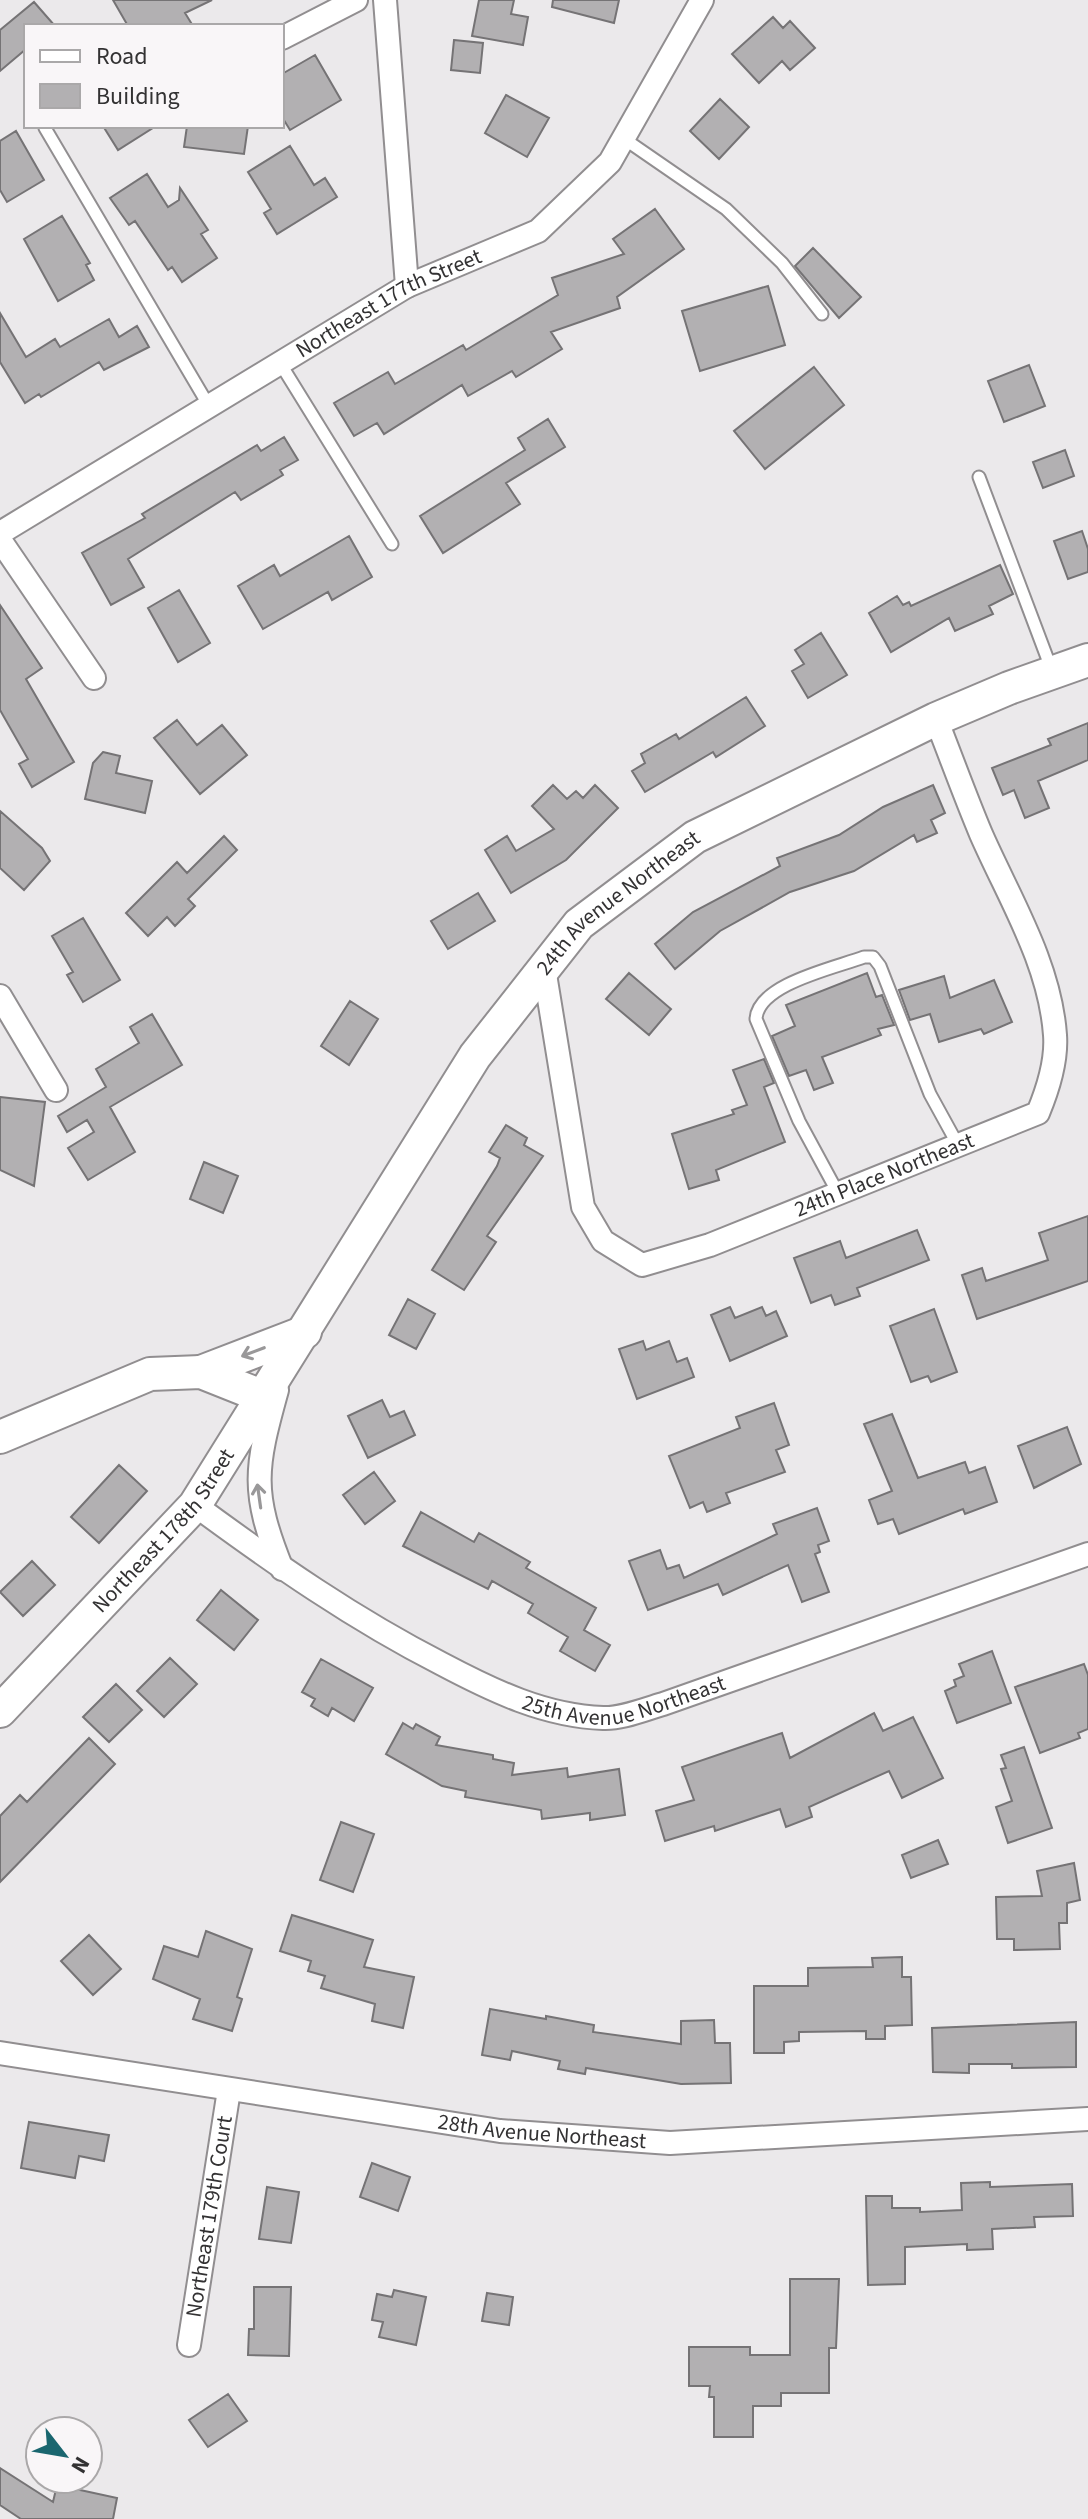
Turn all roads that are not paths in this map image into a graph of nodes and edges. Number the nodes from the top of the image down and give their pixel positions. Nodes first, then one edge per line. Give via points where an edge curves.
1 (356, 0) edge
2 (385, 0) edge
3 (702, 0) edge
4 (284, 37) edge
5 (45, 128) edge
6 (623, 138) junction
7 (407, 286) junction
8 (822, 314) dead end
9 (280, 363) junction
10 (209, 406) junction
11 (979, 477) dead end
12 (0, 533) edge
13 (0, 540) edge
14 (392, 544) dead end
15 (1088, 660) edge
16 (1053, 672) junction
17 (94, 678) dead end
18 (936, 719) junction
19 (544, 968) junction
20 (0, 996) edge
21 (56, 1090) dead end
22 (958, 1145) junction
23 (838, 1193) junction
24 (305, 1332) junction
25 (283, 1367) junction
26 (201, 1372) junction
27 (264, 1397) junction
28 (0, 1437) edge
29 (195, 1505) junction
30 (1088, 1554) edge
31 (282, 1570) junction
32 (0, 1711) edge
33 (0, 2053) edge
34 (229, 2090) junction
35 (1088, 2119) edge
36 (189, 2345) dead end

1 - 4 street
2 - 7 street
3 - 6 street, Northeast 177th Street
5 - 10 lane
6 - 7 street, Northeast 177th Street via 610,162 538,231
6 - 8 lane via 726,209 782,263
7 - 9 street, Northeast 177th Street
9 - 10 street, Northeast 177th Street
9 - 14 lane
10 - 12 street, Northeast 177th Street
11 - 16 lane
13 - 17 street
15 - 16 main road, 24th Avenue Northeast
16 - 18 main road, 24th Avenue Northeast
18 - 19 main road, 24th Avenue Northeast via 695,837 579,924
18 - 22 street, 24th Place Northeast via 1028,934 1055,1036 1049,1087 1038,1113
19 - 23 street, 24th Place Northeast via 583,1207 603,1241 642,1265 676,1258
19 - 24 main road, 24th Avenue Northeast via 475,1056
20 - 21 street
22 - 23 street, 24th Place Northeast
22 - 23 lane via 930,1094 873,957 779,988 761,1002 756,1019 799,1121
24 - 25 main road, Northeast 178th Street
24 -> 26 main road
25 - 27 main road, Northeast 178th Street
31 -> 25 street via 263,1522 257,1480
26 - 27 main road
26 - 28 main road via 150,1374
27 - 29 main road, Northeast 178th Street
29 - 31 street, 25th Avenue Northeast
29 - 32 main road, Northeast 178th Street
30 - 31 street, 25th Avenue Northeast via 663,1704 607,1718 552,1712 492,1690 372,1629
33 - 34 street, 28th Avenue Northeast
34 - 35 street, 28th Avenue Northeast via 500,2131 670,2143
34 - 36 street, Northeast 179th Court

